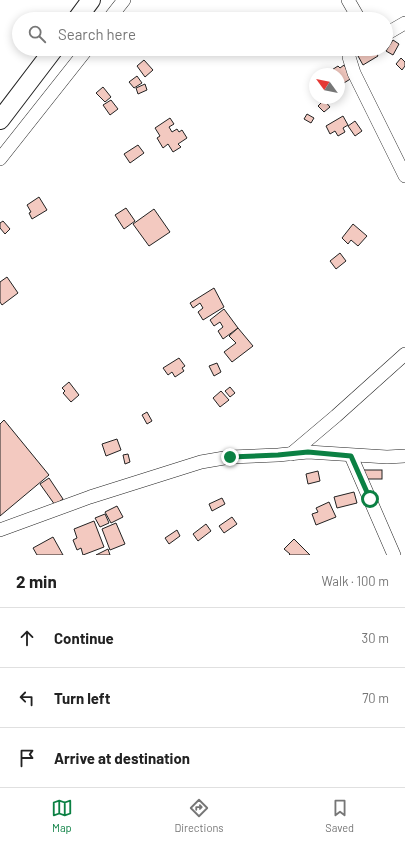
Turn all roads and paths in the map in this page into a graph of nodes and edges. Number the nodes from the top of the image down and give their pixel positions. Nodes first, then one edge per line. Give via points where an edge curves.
1 (91, 0) edge
2 (124, 0) edge
3 (348, 0) edge
4 (82, 12) edge
5 (115, 12) edge
6 (355, 12) edge
7 (405, 23) edge
8 (393, 30) edge
9 (49, 56) edge
10 (81, 56) edge
11 (349, 56) edge
12 (0, 120) edge
13 (0, 159) edge
14 (405, 176) edge
15 (405, 354) edge
16 (291, 454) junction
17 (351, 456) junction
18 (405, 456) edge
19 (0, 530) edge
20 (394, 555) edge

1 - 4 highway
2 - 5 street
3 - 6 street
7 - 8 street
9 - 12 highway
10 - 13 street
11 - 14 street via 352,69
15 - 16 street
16 - 17 street via 308,452
16 - 19 street via 230,457 201,462 90,497
17 - 18 street
17 - 20 street

